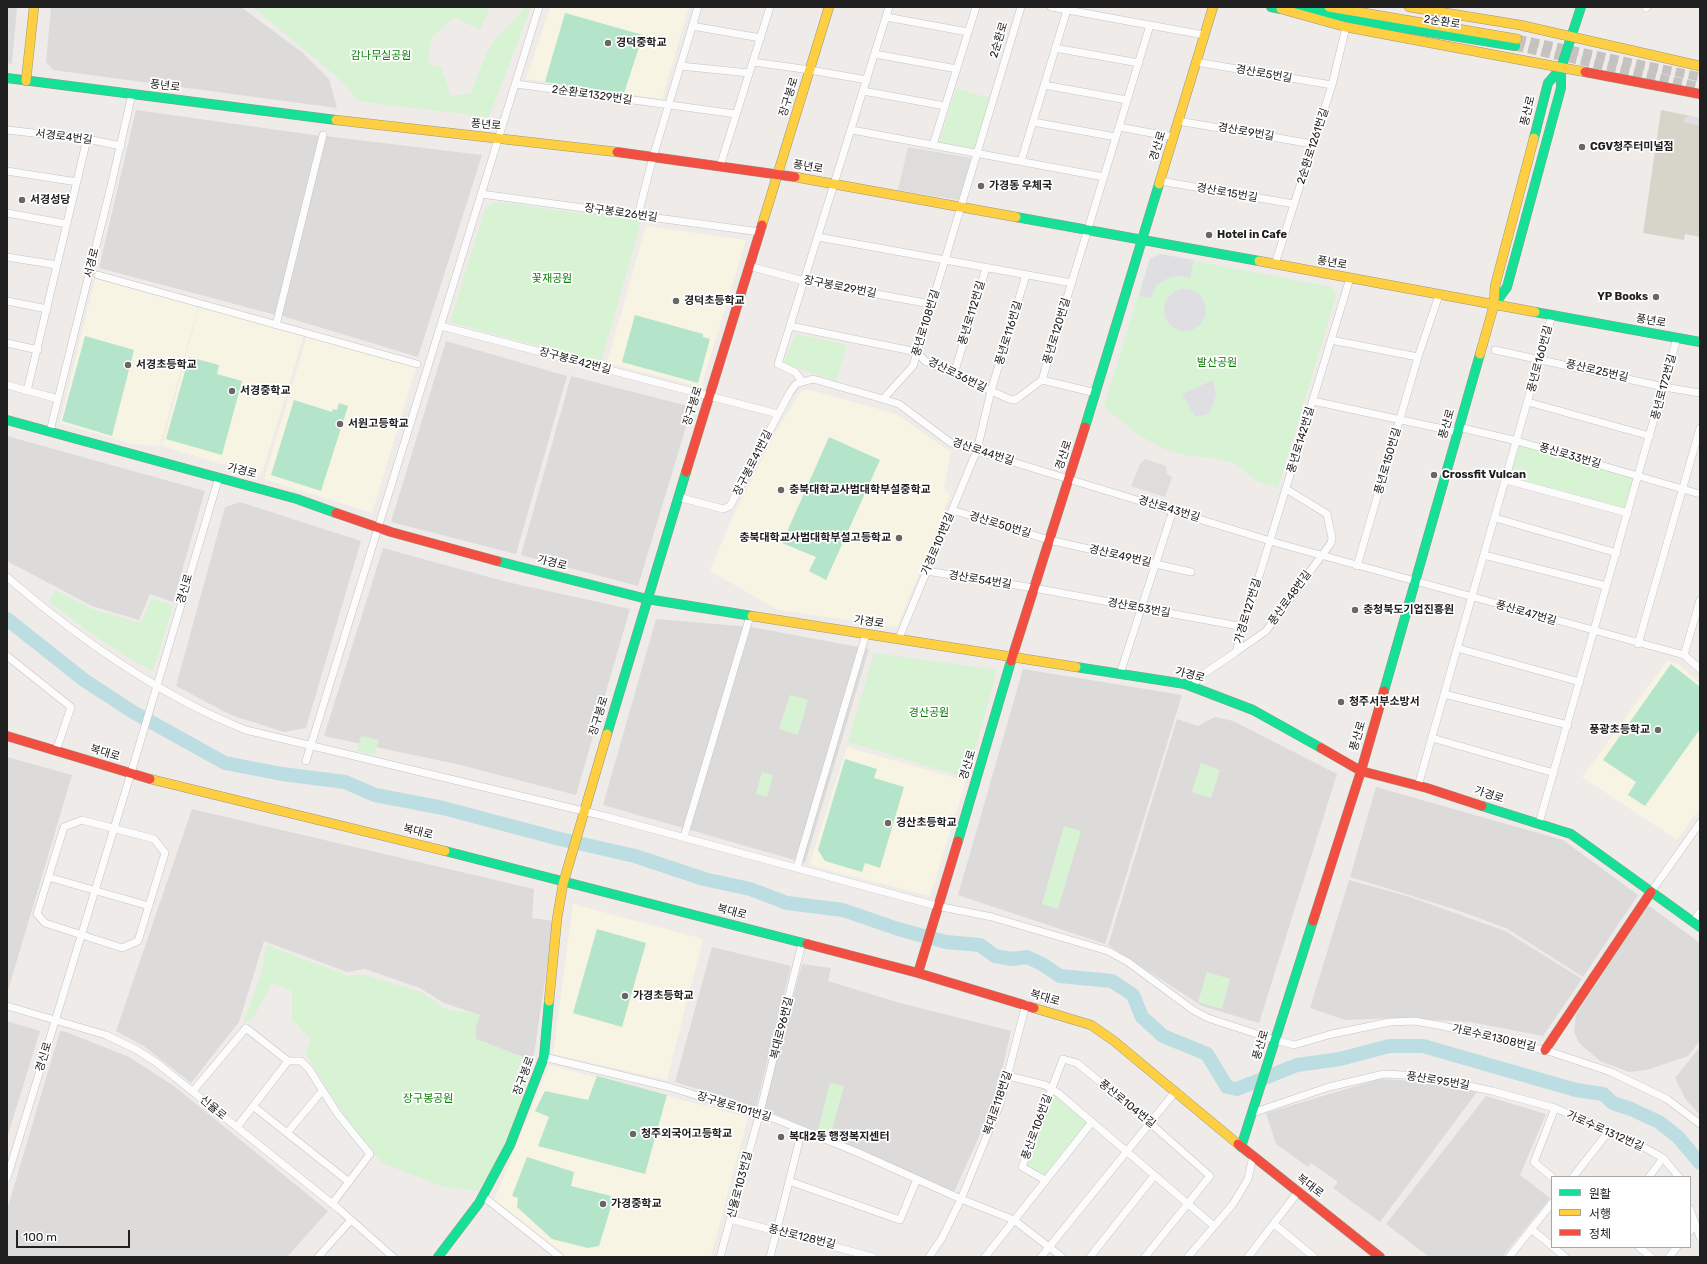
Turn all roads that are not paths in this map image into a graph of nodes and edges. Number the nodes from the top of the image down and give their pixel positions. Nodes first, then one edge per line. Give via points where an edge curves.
1 (34, 7) edge
2 (539, 7) edge
3 (698, 7) edge
4 (770, 7) edge
5 (829, 7) edge
6 (889, 7) edge
7 (976, 7) edge
8 (1021, 7) edge
9 (1051, 7) edge
10 (1213, 7) edge
11 (1271, 7) edge
12 (1329, 7) edge
13 (1409, 7) edge
14 (1581, 7) edge
15 (1282, 9) junction
16 (1067, 10) junction
17 (1447, 10) edge
18 (886, 17) junction
19 (1150, 25) junction
20 (692, 26) junction
21 (1346, 27) junction
22 (968, 32) junction
23 (1204, 35) junction
24 (761, 38) junction
25 (1571, 38) junction
26 (1055, 48) junction
27 (875, 54) junction
28 (753, 62) junction
29 (1196, 62) junction
30 (1139, 63) junction
31 (680, 66) junction
32 (1700, 66) edge
33 (1562, 68) junction
34 (957, 69) junction
35 (810, 70) junction
36 (749, 73) junction
37 (7, 78) edge
38 (867, 80) junction
39 (26, 81) junction
40 (516, 84) junction
41 (1044, 85) junction
42 (1332, 85) junction
43 (863, 91) junction
44 (132, 94) junction
45 (1700, 94) edge
46 (1127, 100) junction
47 (668, 105) junction
48 (945, 106) junction
49 (736, 114) junction
50 (1178, 121) junction
51 (1033, 122) junction
52 (1119, 127) junction
53 (7, 130) edge
54 (852, 130) junction
55 (323, 135) dead end
56 (1116, 137) junction
57 (1173, 137) junction
58 (499, 138) junction
59 (87, 139) junction
60 (1313, 144) junction
61 (933, 145) junction
62 (120, 146) junction
63 (977, 153) junction
64 (653, 157) junction
65 (1021, 161) junction
66 (720, 166) junction
67 (7, 171) edge
68 (778, 174) junction
69 (1104, 177) junction
70 (1160, 181) junction
71 (77, 182) junction
72 (835, 184) junction
73 (482, 194) junction
74 (1294, 204) junction
75 (961, 206) junction
76 (7, 213) edge
77 (638, 215) junction
78 (66, 224) junction
79 (1088, 230) junction
80 (760, 232) junction
81 (818, 237) junction
82 (1142, 240) junction
83 (7, 257) edge
84 (944, 260) junction
85 (1275, 264) junction
86 (57, 265) junction
87 (749, 266) junction
88 (986, 268) junction
89 (98, 275) dead end
90 (1026, 275) junction
91 (1350, 278) junction
92 (804, 282) junction
93 (1072, 283) junction
94 (1438, 295) junction
95 (7, 301) edge
96 (931, 304) junction
97 (1494, 305) junction
98 (47, 309) junction
99 (1552, 315) junction
100 (276, 325) junction
101 (441, 326) junction
102 (790, 326) junction
103 (1677, 338) junction
104 (1331, 340) junction
105 (1700, 342) edge
106 (7, 343) edge
107 (38, 350) junction
108 (1495, 350) dead end
109 (916, 352) junction
110 (1418, 357) junction
111 (1539, 358) junction
112 (417, 364) dead end
113 (954, 374) junction
114 (1042, 380) junction
115 (802, 381) junction
116 (7, 385) edge
117 (1664, 387) junction
118 (27, 391) junction
119 (991, 391) junction
120 (1096, 393) junction
121 (1700, 393) edge
122 (709, 396) junction
123 (58, 399) junction
124 (883, 399) junction
125 (1313, 401) junction
126 (1528, 402) junction
127 (778, 414) junction
128 (1401, 419) junction
129 (7, 420) edge
130 (1458, 429) junction
131 (50, 431) junction
132 (1699, 432) edge
133 (1650, 436) junction
134 (1517, 441) junction
135 (977, 450) junction
136 (1639, 476) junction
137 (219, 477) junction
138 (1068, 479) junction
139 (1506, 480) junction
140 (1682, 488) junction
141 (1286, 489) junction
142 (1700, 494) edge
143 (678, 497) junction
144 (952, 510) junction
145 (1173, 510) junction
146 (1628, 513) junction
147 (1495, 518) junction
148 (378, 528) junction
149 (1049, 540) junction
150 (1270, 540) junction
151 (1617, 553) junction
152 (1484, 555) junction
153 (1321, 556) junction
154 (1156, 564) junction
155 (1357, 566) junction
156 (926, 571) junction
157 (1191, 572) dead end
158 (7, 577) edge
159 (1414, 581) junction
160 (1606, 586) junction
161 (1034, 588) junction
162 (1472, 598) junction
163 (647, 599) junction
164 (1700, 600) edge
165 (1142, 608) junction
166 (1699, 611) edge
167 (750, 616) junction
168 (1244, 627) junction
169 (1594, 632) junction
170 (866, 634) junction
171 (899, 638) junction
172 (1638, 644) junction
173 (1458, 648) junction
174 (1236, 652) junction
175 (1013, 655) junction
176 (1684, 655) junction
177 (7, 656) edge
178 (1700, 670) edge
179 (1120, 674) junction
180 (1580, 682) junction
181 (157, 686) junction
182 (1192, 686) junction
183 (1444, 694) junction
184 (1568, 725) junction
185 (7, 736) edge
186 (1432, 738) junction
187 (311, 745) junction
188 (56, 751) junction
189 (306, 761) dead end
190 (1361, 771) junction
191 (1554, 772) junction
192 (131, 773) junction
193 (1418, 786) junction
194 (582, 812) junction
195 (1539, 824) junction
196 (1700, 824) edge
197 (114, 829) junction
198 (684, 837) junction
199 (797, 867) junction
200 (48, 877) junction
201 (563, 880) junction
202 (95, 890) junction
203 (1651, 892) junction
204 (149, 906) junction
205 (937, 908) junction
206 (1700, 912) edge
207 (1696, 924) edge
208 (82, 935) junction
209 (802, 943) junction
210 (918, 973) junction
211 (1026, 1004) junction
212 (7, 1006) edge
213 (56, 1020) junction
214 (1275, 1040) junction
215 (1545, 1050) junction
216 (544, 1057) junction
217 (288, 1061) junction
218 (1008, 1076) junction
219 (1051, 1088) junction
220 (194, 1091) junction
221 (322, 1091) junction
222 (1175, 1092) junction
223 (253, 1106) junction
224 (1555, 1108) junction
225 (1253, 1109) junction
226 (760, 1112) junction
227 (1092, 1122) junction
228 (1149, 1122) junction
229 (1700, 1124) edge
230 (237, 1127) junction
231 (802, 1130) junction
232 (1609, 1131) junction
233 (287, 1133) junction
234 (1241, 1147) junction
235 (1126, 1151) junction
236 (1253, 1156) junction
237 (1662, 1158) junction
238 (1154, 1176) junction
239 (1551, 1176) edge
240 (1574, 1176) edge
241 (1650, 1176) edge
242 (1678, 1176) edge
243 (7, 1178) edge
244 (917, 1179) junction
245 (1045, 1180) junction
246 (789, 1181) junction
247 (349, 1182) junction
248 (1298, 1192) junction
249 (484, 1197) junction
250 (962, 1199) junction
251 (332, 1204) junction
252 (1188, 1204) junction
253 (1551, 1204) edge
254 (1691, 1212) edge
255 (730, 1218) junction
256 (351, 1220) junction
257 (1014, 1220) junction
258 (1274, 1224) junction
259 (1696, 1224) junction
260 (1214, 1226) junction
261 (1531, 1229) junction
262 (1691, 1230) edge
263 (776, 1231) junction
264 (1700, 1237) edge
265 (1551, 1246) edge
266 (1049, 1247) junction
267 (1553, 1248) edge
268 (1640, 1248) edge
269 (1677, 1248) edge
270 (320, 1254) edge
271 (1250, 1256) edge
272 (329, 1257) edge
273 (393, 1257) edge
274 (438, 1257) edge
275 (560, 1257) edge
276 (720, 1257) edge
277 (770, 1257) edge
278 (872, 1257) edge
279 (929, 1257) edge
280 (986, 1257) edge
281 (1041, 1257) edge
282 (1062, 1257) edge
283 (1090, 1257) edge
284 (1145, 1257) edge
285 (1190, 1257) edge
286 (1314, 1257) edge
287 (1380, 1257) edge
288 (1509, 1257) edge
289 (1565, 1257) edge
290 (1651, 1257) edge
291 (1670, 1257) edge

1 - 39 street
2 - 40 street
3 - 20 street
4 - 24 street
5 - 35 street, 장구봉로
6 - 18 street
7 - 22 street
8 - 63 street, 2순환로
9 - 16 street
10 - 23 street, 경산로
11 - 15 street, 2순환로
12 - 15 street, 2순환로 via 1472,30 1516,42 1373,23 1303,8
13 - 17 street
14 - 25 street, 풍산로
15 - 21 street
16 - 19 street
16 - 26 street
17 - 25 street
18 - 22 street
18 - 27 street
19 - 23 street
19 - 30 street, 풍년로120번길
20 - 24 street
20 - 31 street
21 - 33 street
21 - 42 street, 2순환로1261번길
22 - 34 street
23 - 29 street, 경산로
24 - 28 street
25 - 32 street
25 - 33 street, 풍산로
26 - 30 street
26 - 41 street
27 - 34 street
27 - 38 street
28 - 35 street
28 - 36 street
29 - 42 street, 경산로5번길
29 - 50 street, 경산로
30 - 46 street, 풍년로120번길
31 - 36 street
31 - 47 street
33 - 45 street
33 - 97 street, 풍산로 via 1561,88 1507,287
33 - 97 street, 풍산로 via 1548,83 1495,286
34 - 48 street
35 - 38 street
35 - 68 street, 장구봉로
36 - 49 street
37 - 39 street, 풍년로
38 - 43 street
39 - 44 street, 풍년로
40 - 47 street, 2순환로1329번길
40 - 58 street
41 - 46 street
41 - 51 street
42 - 60 street, 2순환로1261번길
43 - 48 street
43 - 54 street
44 - 58 street, 풍년로
44 - 62 street, 서경로
46 - 52 street, 풍년로120번길
47 - 49 street, 2순환로1329번길
47 - 64 street
48 - 61 street
49 - 66 street
50 - 57 street, 경산로
50 - 60 street, 경산로9번길
51 - 56 street
51 - 65 street
52 - 56 street, 풍년로120번길
52 - 57 street
53 - 59 street, 서경로4번길
54 - 61 street
54 - 72 street
55 - 100 street
56 - 69 street, 풍년로120번길
57 - 70 street, 경산로
58 - 64 street, 풍년로
58 - 73 street
59 - 62 street, 서경로4번길
59 - 71 street
60 - 74 street, 2순환로1261번길
61 - 63 street
62 - 123 street, 서경로
63 - 65 street
63 - 75 street
64 - 66 street, 풍년로
64 - 77 street
65 - 69 street
66 - 68 street, 풍년로
67 - 71 street
68 - 72 street, 풍년로
68 - 80 street, 장구봉로
69 - 79 street, 풍년로120번길
70 - 74 street, 경산로15번길
70 - 82 street, 경산로
71 - 78 street
72 - 75 street, 풍년로
72 - 81 street
73 - 77 street, 장구봉로26번길
73 - 101 street
74 - 85 street, 2순환로1261번길
75 - 79 street, 풍년로
75 - 84 street, 풍년로108번길
76 - 78 street
77 - 80 street, 장구봉로26번길
78 - 86 street
79 - 82 street, 풍년로
79 - 93 street, 풍년로120번길
80 - 87 street, 장구봉로
81 - 84 street
81 - 92 street
82 - 85 street, 풍년로
82 - 120 street, 경산로
83 - 86 street
84 - 88 street
84 - 96 street, 풍년로108번길
85 - 91 street, 풍년로
86 - 98 street
87 - 92 street, 장구봉로29번길
87 - 122 street, 장구봉로
88 - 90 street, 풍년로112번길
88 - 113 street, 풍년로112번길
89 - 100 street
90 - 93 street, 풍년로120번길
90 - 119 street, 풍년로116번길
91 - 94 street, 풍년로
91 - 104 street, 풍년로142번길
92 - 96 street, 장구봉로29번길
92 - 102 street
93 - 114 street, 풍년로120번길
94 - 97 street, 풍년로
94 - 110 street, 풍년로150번길
95 - 98 street
96 - 109 street, 풍년로108번길
97 - 99 street, 풍년로
97 - 130 street, 풍산로
98 - 107 street
99 - 103 street, 풍년로
99 - 111 street, 풍년로160번길
100 - 112 street
101 - 122 street, 장구봉로42번길
101 - 148 street
102 - 109 street, 경산로36번길
102 - 115 street via 778,364 795,372
103 - 105 street, 풍년로
103 - 117 street, 풍년로172번길
104 - 110 street
104 - 125 street, 풍년로142번길
106 - 107 street
107 - 118 street
108 - 111 street, 풍산로25번길
109 - 113 street, 경산로36번길 via 925,361
109 - 124 street, 풍년로108번길 via 913,366
110 - 128 street, 풍년로150번길
111 - 117 street, 풍산로25번길
111 - 126 street, 풍년로160번길
113 - 119 street, 경산로36번길
114 - 119 street, 경산로36번길 via 1014,400
114 - 120 street
115 - 124 street via 813,378
115 - 127 street, 장구봉로41번길 via 790,392
116 - 118 street
117 - 121 street, 풍산로25번길
117 - 133 street, 풍년로172번길
118 - 123 street
119 - 135 street, 풍년로116번길
120 - 138 street, 경산로
122 - 127 street
122 - 143 street, 장구봉로
123 - 131 street, 서경로
124 - 135 street, 경산로44번길 via 899,404 951,443
125 - 128 street, 풍산로33번길
125 - 141 street, 풍년로142번길
126 - 133 street, 풍년로160번길
126 - 134 street, 풍년로160번길
127 - 143 street, 장구봉로41번길 via 730,506 723,509
128 - 130 street, 풍산로33번길
128 - 155 street, 풍년로150번길
129 - 131 street, 가경로
130 - 134 street, 풍산로33번길
130 - 159 street, 풍산로
131 - 137 street, 가경로
132 - 140 street
133 - 136 street, 풍년로172번길
134 - 136 street, 풍산로33번길
134 - 139 street, 풍년로160번길
135 - 138 street, 경산로44번길
135 - 144 street, 가경로101번길
136 - 140 street, 풍산로33번길
136 - 146 street, 풍년로172번길
137 - 148 street, 가경로 via 297,499
137 - 181 street, 경신로
138 - 145 street, 경산로43번길
138 - 149 street, 경산로
139 - 146 street
139 - 147 street, 풍년로160번길
140 - 142 street, 풍산로33번길
140 - 172 street
141 - 150 street, 풍년로142번길
141 - 153 street, 풍산로48번길 via 1327,514 1332,538
143 - 163 street, 장구봉로
144 - 149 street, 경산로50번길
144 - 156 street, 가경로101번길
145 - 150 street, 경산로43번길
145 - 154 street
146 - 151 street, 풍년로172번길
147 - 151 street
147 - 152 street, 풍년로160번길
148 - 163 street, 가경로 via 532,571
148 - 187 street
149 - 154 street, 경산로49번길
149 - 161 street, 경산로
150 - 153 street
150 - 168 street, 가경로127번길
151 - 160 street, 풍년로172번길
152 - 160 street
152 - 162 street, 풍년로160번길
153 - 155 street
153 - 174 street, 풍산로48번길 via 1266,631
154 - 157 street, 경산로49번길
154 - 165 street
155 - 159 street
156 - 161 street, 경산로54번길
156 - 171 street, 가경로101번길
158 - 181 street, 가로수로1308번길 via 93,644
159 - 162 street, 풍산로47번길
159 - 190 street, 풍산로
160 - 169 street, 풍년로172번길
161 - 165 street, 경산로53번길
161 - 175 street, 경산로
162 - 169 street, 풍산로47번길
162 - 173 street, 풍년로160번길
163 - 167 street, 가경로
163 - 194 street, 장구봉로
164 - 166 street
165 - 168 street, 경산로53번길
165 - 179 street
166 - 176 street
167 - 170 street, 가경로
167 - 198 street
168 - 174 street, 가경로127번길
169 - 172 street, 풍산로47번길
169 - 180 street, 풍년로172번길
170 - 171 street, 가경로
170 - 199 street
171 - 175 street, 가경로
172 - 176 street, 풍산로47번길
173 - 180 street
173 - 183 street, 풍년로160번길
174 - 182 street, 가경로127번길 via 1202,675
175 - 179 street, 가경로
175 - 205 street, 경산로
176 - 178 street, 풍산로47번길
177 - 188 street via 71,707
179 - 182 street, 가경로
180 - 184 street, 풍년로172번길
181 - 187 street, 가로수로1308번길 via 219,719 246,730
181 - 192 street, 경신로
182 - 190 street, 가경로 via 1253,710
183 - 184 street
183 - 186 street, 풍년로160번길
184 - 191 street, 풍년로172번길
185 - 188 street, 복대로
186 - 191 street
186 - 193 street, 풍년로160번길
187 - 189 street
187 - 194 street, 가로수로1308번길
188 - 192 street, 복대로
190 - 193 street, 가경로
190 - 214 street, 풍산로
191 - 195 street, 풍년로172번길
192 - 197 street, 경신로
192 - 201 street, 복대로
193 - 195 street, 가경로
194 - 198 street, 가로수로1308번길
194 - 201 street, 장구봉로
195 - 203 street, 가경로 via 1571,834
196 - 203 street
197 - 200 street via 82,820 64,827
197 - 202 street, 경신로
197 - 204 street via 154,839 164,853
198 - 199 street, 가로수로1308번길
199 - 205 street, 가로수로1308번길
200 - 202 street
200 - 208 street via 37,914 45,923
201 - 209 street, 복대로
201 - 216 street, 장구봉로
202 - 204 street
202 - 208 street, 경신로
203 - 207 street, 가경로
203 - 215 street
204 - 208 street via 138,941 122,948
205 - 210 street, 경산로
205 - 214 street, 가로수로1308번길 via 992,917 1108,951 1208,1018
206 - 207 street, 가경로
208 - 213 street, 경신로
209 - 210 street, 복대로
209 - 226 street, 복대로96번길
210 - 211 street, 복대로
211 - 218 street, 복대로118번길
211 - 222 street, 복대로 via 1092,1025
212 - 213 street, 신율로
213 - 220 street, 신율로 via 106,1035 137,1050
213 - 243 street, 경신로
214 - 215 street, 가로수로1308번길 via 1294,1045 1360,1027 1414,1021
214 - 225 street, 풍산로
215 - 229 street, 가로수로1308번길 via 1611,1072 1649,1090 1672,1102
216 - 226 street, 장구봉로101번길
216 - 249 street, 장구봉로 via 512,1143
217 - 220 street via 246,1028
217 - 221 street via 300,1061 309,1069
217 - 223 street
218 - 219 street, 풍산로106번길
218 - 250 street, 복대로118번길 via 1000,1104
219 - 227 street, 풍산로106번길
219 - 228 street, 풍산로104번길 via 1062,1060 1077,1063
219 - 245 street, 풍산로106번길 via 1022,1167
220 - 230 street, 신율로
221 - 233 street
221 - 247 street via 370,1154
222 - 228 street
222 - 234 street, 복대로
223 - 230 street
223 - 233 street
224 - 225 street, 풍산로95번길 via 1423,1076 1384,1074
224 - 232 street, 가로수로1312번길
224 - 239 street, 가로수로1312번길 via 1534,1162
225 - 234 street, 풍산로
226 - 231 street, 장구봉로101번길
226 - 255 street, 신율로103번길
227 - 235 street, 풍산로106번길
227 - 245 street
228 - 235 street
228 - 252 street, 풍산로104번길 via 1210,1176
230 - 251 street, 신율로
231 - 244 street, 장구봉로101번길
231 - 246 street
232 - 237 street, 가로수로1312번길
232 - 240 street
233 - 247 street
234 - 236 street, 복대로
235 - 238 street, 풍산로106번길
235 - 266 street
236 - 248 street, 복대로
236 - 260 street via 1248,1179 1233,1204
237 - 241 street
237 - 242 street, 가로수로1312번길
238 - 252 street, 풍산로106번길
238 - 283 street
244 - 246 street via 900,1220
244 - 250 street, 장구봉로101번길
245 - 257 street
246 - 263 street
247 - 251 street
248 - 258 street
248 - 287 street, 복대로
249 - 274 street, 장구봉로 via 456,1237
249 - 275 street
250 - 257 street, 장구봉로101번길
250 - 279 street, 복대로118번길
251 - 256 street, 신율로
252 - 260 street, 풍산로106번길
252 - 284 street
253 - 261 street
254 - 259 street
255 - 263 street, 풍산로128번길
255 - 276 street, 신율로103번길
256 - 270 street
256 - 273 street, 신율로
257 - 266 street, 장구봉로101번길
257 - 280 street
258 - 271 street
258 - 286 street
259 - 262 street
259 - 264 street
260 - 285 street
261 - 265 street
261 - 288 street
263 - 277 street
263 - 278 street, 풍산로128번길
266 - 281 street
266 - 282 street, 장구봉로101번길
267 - 289 street
268 - 290 street
269 - 291 street
270 - 272 street

